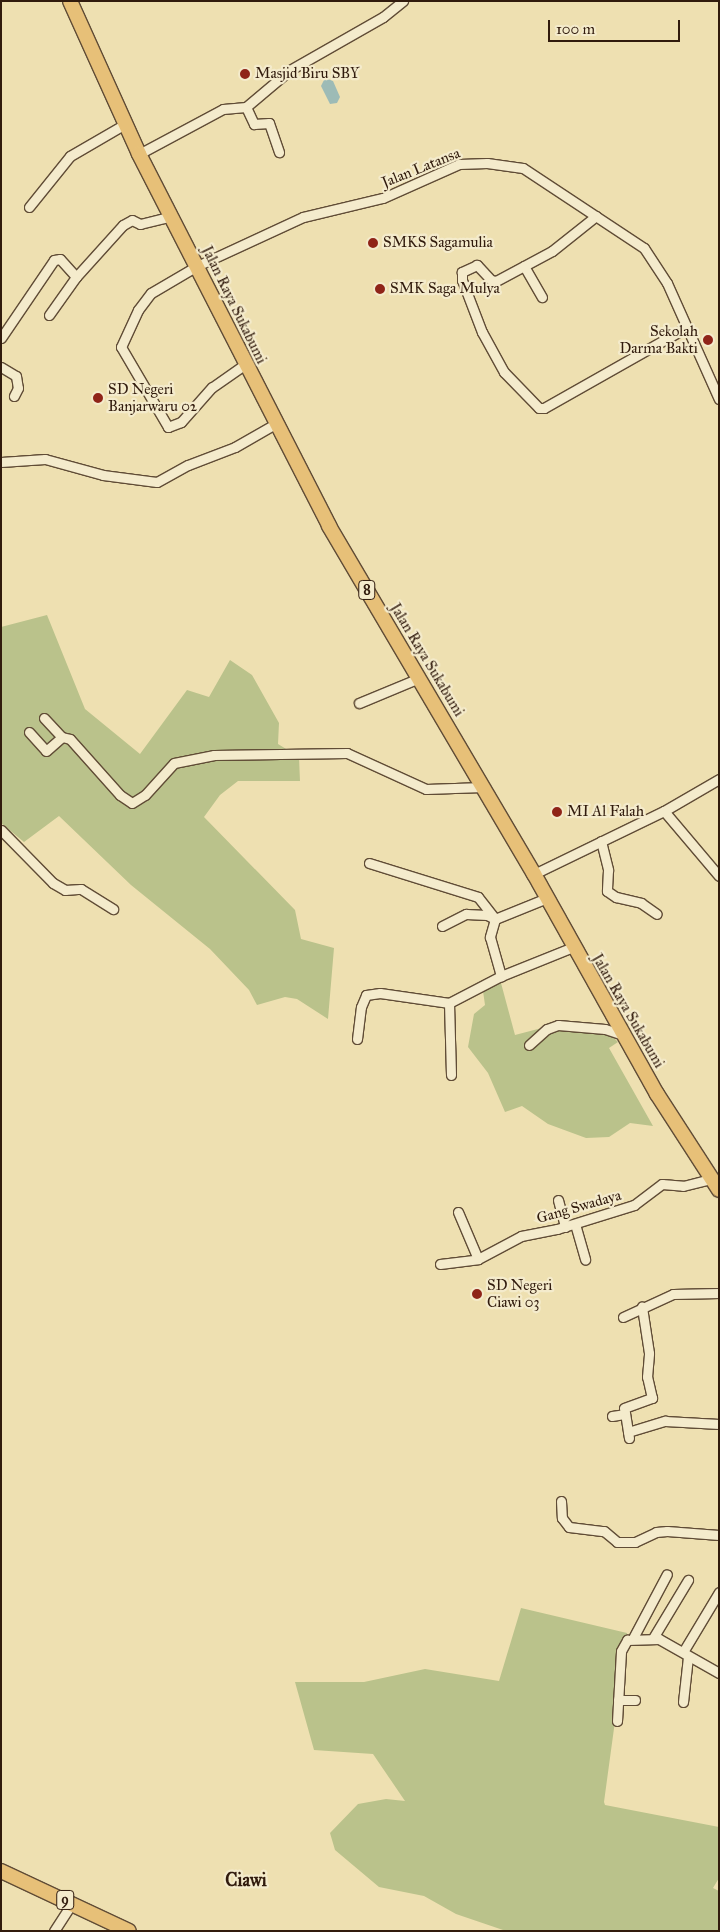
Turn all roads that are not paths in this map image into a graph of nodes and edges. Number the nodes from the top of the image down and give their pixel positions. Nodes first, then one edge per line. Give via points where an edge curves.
1 (70, 1) edge
2 (402, 1) edge
3 (246, 107) junction
4 (125, 124) junction
5 (279, 152) dead end
6 (139, 154) junction
7 (29, 208) dead end
8 (172, 216) junction
9 (596, 216) junction
10 (197, 266) junction
11 (524, 266) junction
12 (76, 277) junction
13 (542, 297) dead end
14 (49, 315) dead end
15 (687, 327) junction
16 (1, 338) edge
17 (244, 365) junction
18 (1, 367) edge
19 (14, 396) dead end
20 (719, 399) edge
21 (275, 424) junction
22 (1, 462) edge
23 (420, 678) junction
24 (359, 703) dead end
25 (44, 718) dead end
26 (29, 732) dead end
27 (62, 737) junction
28 (719, 779) edge
29 (483, 787) junction
30 (664, 811) junction
31 (1, 830) edge
32 (601, 841) junction
33 (369, 863) dead end
34 (534, 874) junction
35 (719, 876) edge
36 (547, 898) junction
37 (113, 909) dead end
38 (657, 914) dead end
39 (495, 919) junction
40 (442, 926) dead end
41 (573, 947) junction
42 (501, 976) junction
43 (449, 1003) junction
44 (623, 1035) junction
45 (357, 1039) dead end
46 (529, 1045) dead end
47 (450, 1076) dead end
48 (698, 1161) junction
49 (707, 1180) junction
50 (719, 1190) edge
51 (558, 1200) dead end
52 (719, 1203) edge
53 (458, 1212) dead end
54 (575, 1224) junction
55 (565, 1227) junction
56 (478, 1260) junction
57 (585, 1260) dead end
58 (440, 1264) dead end
59 (719, 1293) edge
60 (642, 1307) junction
61 (623, 1317) dead end
62 (624, 1414) junction
63 (612, 1416) dead end
64 (719, 1424) edge
65 (561, 1501) dead end
66 (719, 1535) edge
67 (667, 1574) dead end
68 (688, 1580) dead end
69 (719, 1592) edge
70 (633, 1638) junction
71 (653, 1638) junction
72 (685, 1655) junction
73 (719, 1673) edge
74 (618, 1700) junction
75 (635, 1700) dead end
76 (683, 1702) dead end
77 (616, 1721) dead end
78 (1, 1871) edge
79 (72, 1903) junction
80 (54, 1931) edge
81 (129, 1931) edge

1 - 4 highway, Jalan Raya Sukabumi / 8
2 - 3 street via 383,17 290,70
3 - 5 street via 254,124 269,123
3 - 6 street via 223,109
4 - 6 highway, Jalan Raya Sukabumi / 8
4 - 7 street via 70,156
6 - 8 highway, Jalan Raya Sukabumi / 8
8 - 10 highway, Jalan Raya Sukabumi / 8
8 - 12 street via 140,224 132,220 123,225
9 - 10 street, Jalan Latansa via 523,168 466,162 383,198 297,219
9 - 11 street via 552,251
9 - 15 street, Jalan Latansa via 644,248 667,283
10 - 17 highway, Jalan Raya Sukabumi / 8
10 - 17 street, Jalan Latansa via 144,300 123,340 122,353 165,425 170,427 181,422 216,384
11 - 13 street
11 - 15 street via 493,281 480,266 474,265 462,272 461,277 482,332 504,372 541,409
12 - 14 street
12 - 16 street via 60,259 54,260
15 - 20 street, Jalan Latansa
17 - 21 highway, Jalan Raya Sukabumi / 8
18 - 19 street via 16,376 18,388
21 - 22 street via 235,447 188,465 157,482 103,476 45,459
21 - 23 highway, Jalan Raya Sukabumi / 8 via 329,526
23 - 24 street
23 - 29 highway, Jalan Raya Sukabumi / 8
25 - 27 street
26 - 27 street via 46,751
27 - 29 street via 72,741 120,795 132,803 145,795 174,763 214,755 346,754 426,789
28 - 30 street
29 - 34 highway, Jalan Raya Sukabumi / 8
30 - 32 street
30 - 35 street
31 - 37 street via 53,883 65,890 81,889
32 - 34 street
32 - 38 street via 608,870 607,890 616,897 641,903
33 - 39 street via 441,888 473,894
34 - 36 highway, Jalan Raya Sukabumi / 8
36 - 39 street
36 - 41 highway, Jalan Raya Sukabumi / 8
39 - 40 street via 487,915 466,914
39 - 42 street via 490,937
41 - 42 street
41 - 44 highway, Jalan Raya Sukabumi / 8
42 - 43 street
43 - 45 street via 369,994 361,1007
43 - 47 street
44 - 46 street via 605,1029 558,1025 547,1029
44 - 48 highway, Jalan Raya Sukabumi / 8
48 - 49 highway, Jalan Raya Sukabumi / 8
48 - 50 highway, Jalan Raya Sukabumi / 8
49 - 52 highway, Jalan Raya Sukabumi / 8
49 - 54 street, Gang Swadaya via 683,1186 662,1184 634,1205
51 - 55 street
53 - 56 street
54 - 55 street, Gang Swadaya
54 - 57 street
55 - 56 street, Gang Swadaya via 512,1239
56 - 58 street
59 - 60 street via 682,1292
60 - 61 street
60 - 62 street via 649,1353 647,1377 652,1398 625,1407
62 - 63 street
62 - 64 street via 628,1435 665,1422
65 - 66 street via 562,1518 569,1528 604,1531 623,1543 662,1531 688,1530
67 - 70 street
68 - 71 street
69 - 72 street
70 - 71 street
70 - 74 street via 627,1640 622,1648
71 - 72 street
72 - 73 street
72 - 76 street
74 - 75 street
74 - 77 street
78 - 79 highway, 9
79 - 80 street
79 - 81 highway, 9

